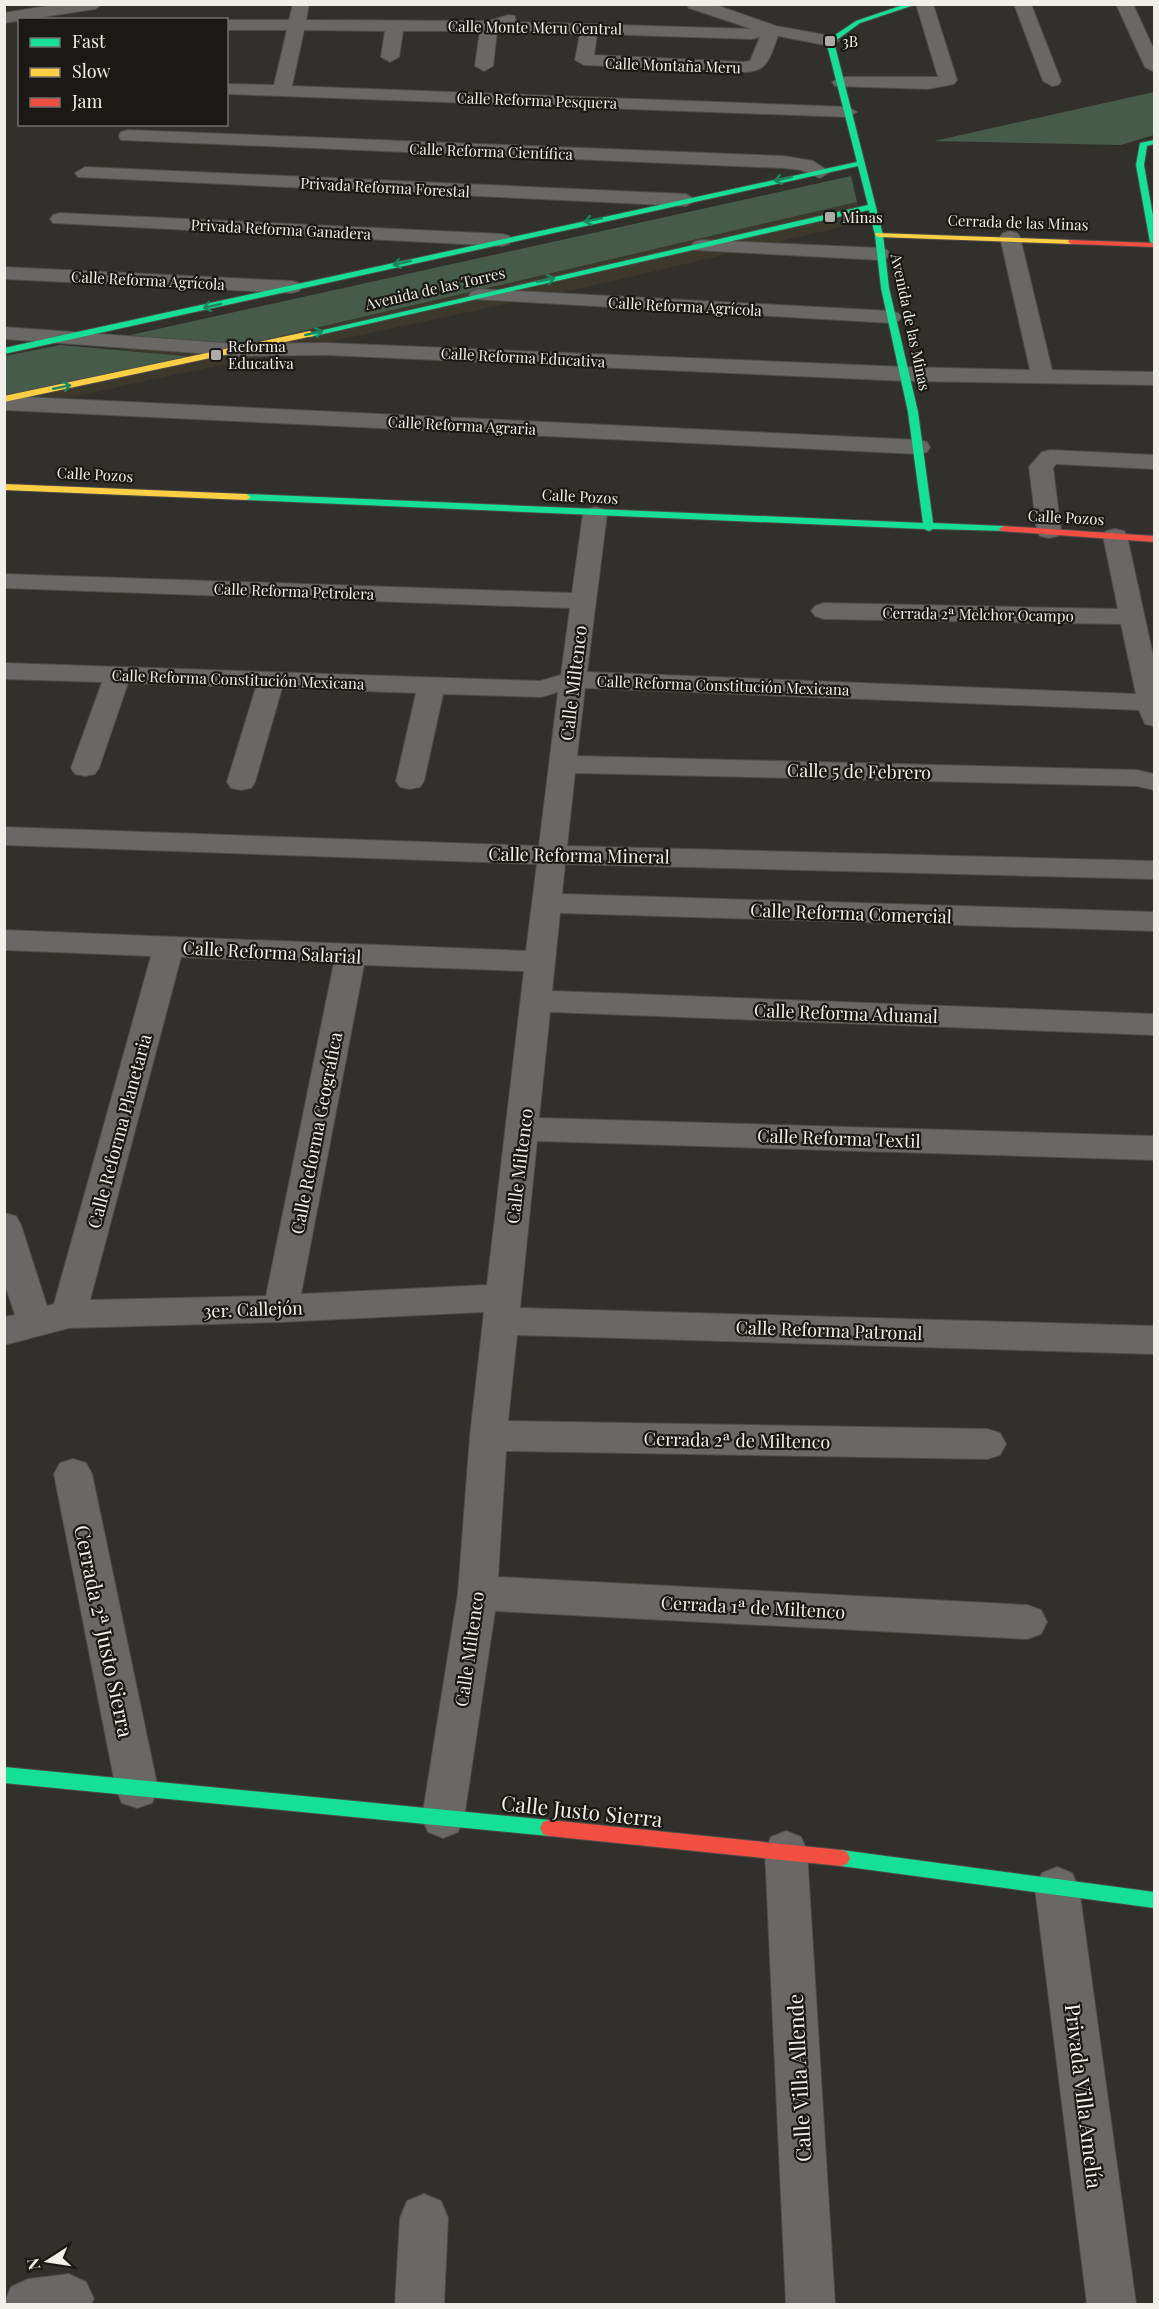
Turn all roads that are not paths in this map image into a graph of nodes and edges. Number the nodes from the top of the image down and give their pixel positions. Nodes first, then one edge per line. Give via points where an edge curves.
1 (95, 4) edge
2 (301, 4) edge
3 (695, 4) edge
4 (1022, 4) edge
5 (1124, 4) edge
6 (914, 5) edge
7 (732, 9) edge
8 (75, 10) edge
9 (544, 10) dead end
10 (4, 18) edge
11 (395, 24) junction
12 (228, 25) edge
13 (297, 26) junction
14 (489, 26) junction
15 (590, 28) junction
16 (772, 30) junction
17 (830, 41) junction
18 (390, 57) dead end
19 (484, 66) dead end
20 (1155, 67) edge
21 (1052, 81) dead end
22 (841, 82) junction
23 (228, 89) edge
24 (282, 90) junction
25 (848, 112) junction
26 (163, 131) edge
27 (128, 136) dead end
28 (1155, 142) edge
29 (861, 162) junction
30 (1147, 165) edge
31 (820, 172) junction
32 (85, 173) dead end
33 (686, 200) junction
34 (871, 207) junction
35 (60, 219) dead end
36 (1010, 237) junction
37 (502, 240) junction
38 (1155, 243) edge
39 (880, 244) junction
40 (701, 246) junction
41 (4, 273) edge
42 (292, 287) junction
43 (479, 295) junction
44 (891, 317) junction
45 (4, 333) edge
46 (77, 336) junction
47 (238, 350) junction
48 (4, 351) edge
49 (906, 374) junction
50 (1043, 377) junction
51 (1155, 379) edge
52 (4, 401) edge
53 (919, 447) junction
54 (1155, 462) edge
55 (4, 487) edge
56 (595, 514) junction
57 (929, 528) junction
58 (1050, 531) junction
59 (1116, 536) junction
60 (1155, 539) edge
61 (4, 581) edge
62 (584, 601) junction
63 (824, 611) dead end
64 (1131, 617) junction
65 (4, 671) edge
66 (117, 676) junction
67 (271, 680) junction
68 (573, 680) junction
69 (431, 686) junction
70 (1154, 708) edge
71 (562, 764) junction
72 (85, 768) dead end
73 (410, 781) dead end
74 (241, 782) dead end
75 (1155, 782) edge
76 (4, 836) edge
77 (553, 854) junction
78 (1155, 870) edge
79 (547, 903) junction
80 (1155, 922) edge
81 (4, 940) edge
82 (169, 947) junction
83 (351, 956) junction
84 (541, 962) junction
85 (537, 1001) junction
86 (1155, 1025) edge
87 (524, 1129) junction
88 (1155, 1148) edge
89 (6, 1238) edge
90 (281, 1309) junction
91 (503, 1309) junction
92 (69, 1314) junction
93 (20, 1327) edge
94 (1155, 1340) edge
95 (488, 1436) junction
96 (987, 1444) dead end
97 (73, 1474) dead end
98 (478, 1593) junction
99 (1027, 1622) dead end
100 (4, 1775) edge
101 (137, 1789) junction
102 (443, 1818) junction
103 (786, 1851) junction
104 (1057, 1888) junction
105 (1155, 1900) edge
106 (424, 2218) dead end
107 (419, 2304) edge
108 (811, 2304) edge
109 (1112, 2304) edge

1 - 8 street
2 - 13 street
3 - 7 street
4 - 21 street
5 - 20 street
6 - 17 street via 855,23
6 - 22 street via 948,80
7 - 16 street
8 - 10 street
9 - 14 street
11 - 13 street, Calle Monte Meru Central
11 - 14 street, Calle Monte Meru Central
11 - 18 street
12 - 13 street, Calle Monte Meru Central
13 - 24 street
14 - 15 street, Calle Monte Meru Central
14 - 19 street
15 - 16 street, Calle Monte Meru Central via 619,20 752,34
15 - 16 street, Calle Montaña Meru via 584,60 744,67 758,63
16 - 17 street
17 - 22 street, Avenida de las Minas
22 - 25 street, Avenida de las Minas
23 - 24 street, Calle Reforma Pesquera
24 - 25 street, Calle Reforma Pesquera
25 - 29 street, Avenida de las Minas
26 - 27 street, Calle Reforma Científica
26 - 31 street, Calle Reforma Científica via 784,162
28 - 30 street via 1143,146
29 - 31 street, Avenida de las Torres
29 - 34 street, Avenida de las Minas
30 - 38 street
31 -> 33 street, Avenida de las Torres
32 - 33 street, Privada Reforma Forestal
33 -> 37 street, Avenida de las Torres
34 - 39 street, Avenida de las Minas
34 - 40 street, Avenida de las Torres
35 - 37 street, Privada Reforma Ganadera
36 - 38 street, Cerrada de las Minas
36 - 39 street, Cerrada de las Minas
36 - 50 street
37 -> 42 street, Avenida de las Torres
39 - 40 street
39 - 44 street, Avenida de las Minas
43 -> 40 street, Avenida de las Torres
41 - 42 street, Calle Reforma Agrícola
42 -> 46 street, Avenida de las Torres
43 - 44 street, Calle Reforma Agrícola
47 -> 43 street, Avenida de las Torres
44 - 49 street, Avenida de las Minas
45 - 46 street, Calle Reforma Educativa
46 - 47 street, Calle Reforma Educativa
46 - 48 street, Avenida de las Torres
47 - 49 street, Calle Reforma Educativa via 327,349
52 -> 47 street, Avenida de las Torres
49 - 50 street, Calle Reforma Educativa
49 - 53 street, Avenida de las Minas
50 - 51 street, Calle Reforma Educativa
52 - 53 street, Calle Reforma Agraria
53 - 57 street, Avenida de las Minas
54 - 58 street via 1050,457 1041,467
55 - 56 street, Calle Pozos
56 - 57 street, Calle Pozos
56 - 62 street, Calle Miltenco
57 - 58 street, Calle Pozos
58 - 59 street, Calle Pozos
59 - 60 street, Calle Pozos
59 - 64 street
61 - 62 street, Calle Reforma Petrolera
62 - 68 street, Calle Miltenco
63 - 64 street, Cerrada 2ª Melchor Ocampo
64 - 70 street
65 - 66 street, Calle Reforma Constitución Mexicana
66 - 67 street, Calle Reforma Constitución Mexicana
66 - 72 street
67 - 69 street, Calle Reforma Constitución Mexicana
67 - 74 street
68 - 69 street, Calle Reforma Constitución Mexicana via 542,689
68 - 70 street, Calle Reforma Constitución Mexicana
68 - 71 street, Calle Miltenco
69 - 73 street
71 - 75 street, Calle 5 de Febrero via 1137,778
71 - 77 street, Calle Miltenco
76 - 77 street, Calle Reforma Mineral
77 - 78 street, Calle Reforma Mineral
77 - 79 street, Calle Miltenco
79 - 80 street, Calle Reforma Comercial
79 - 84 street, Calle Miltenco
81 - 82 street, Calle Reforma Salarial
82 - 83 street, Calle Reforma Salarial
82 - 92 street, Calle Reforma Planetaria
83 - 84 street, Calle Reforma Salarial
83 - 90 street, Calle Reforma Geográfica
84 - 85 street, Calle Miltenco
85 - 86 street, Calle Reforma Aduanal
85 - 87 street, Calle Miltenco
87 - 88 street, Calle Reforma Textil
87 - 91 street, Calle Miltenco
89 - 93 street
90 - 91 street, 3er. Callejón via 362,1303
90 - 92 street, 3er. Callejón
91 - 94 street, Calle Reforma Patronal
91 - 95 street, Calle Miltenco
92 - 93 street, 3er. Callejón
95 - 96 street, Cerrada 2ª de Miltenco
95 - 98 street, Calle Miltenco
97 - 101 street, Cerrada 2ª Justo Sierra
98 - 99 street, Cerrada 1ª de Miltenco
98 - 102 street, Calle Miltenco
100 - 101 street, Calle Justo Sierra
101 - 102 street, Calle Justo Sierra
102 - 103 street, Calle Justo Sierra
103 - 104 street, Calle Justo Sierra
103 - 108 street, Calle Villa Allende
104 - 105 street, Calle Justo Sierra
104 - 109 street, Privada Villa Amelía
106 - 107 street

